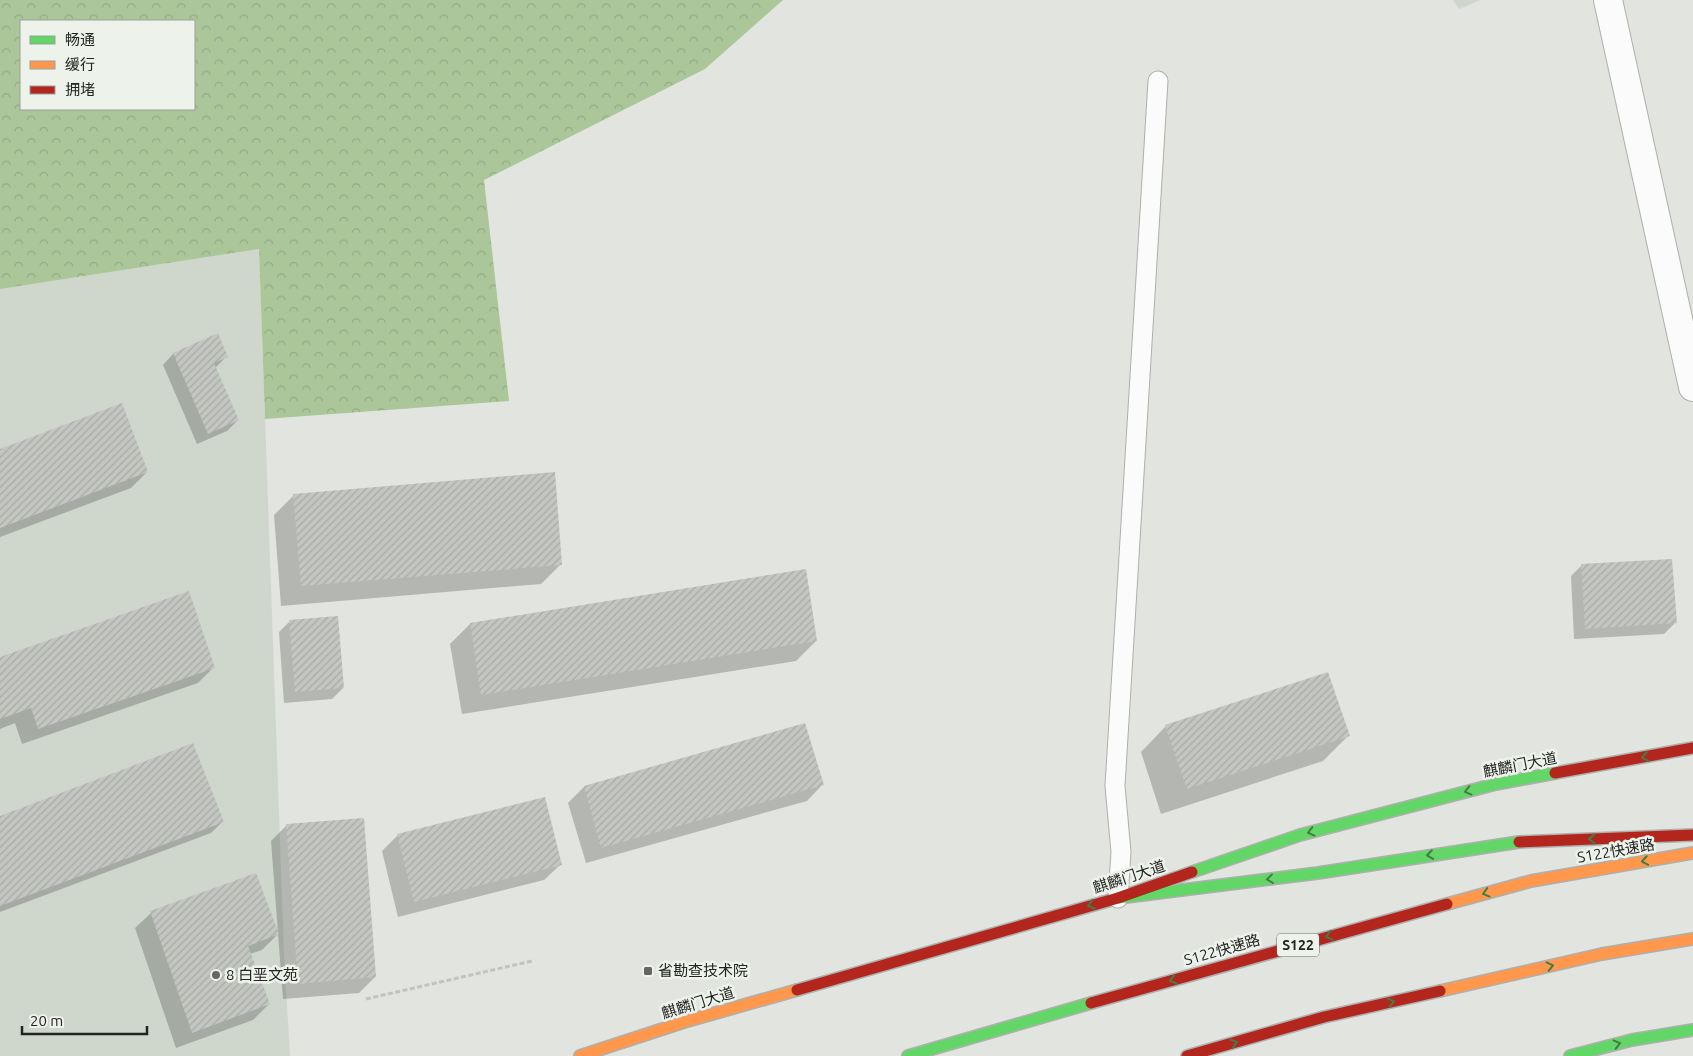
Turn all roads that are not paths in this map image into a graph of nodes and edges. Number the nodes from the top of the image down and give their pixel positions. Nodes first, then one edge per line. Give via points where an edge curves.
1 (1608, 0) edge
2 (1158, 81) dead end
3 (1693, 387) edge
4 (1693, 748) edge
5 (1693, 835) edge
6 (1693, 853) edge
7 (1118, 898) junction
8 (1693, 939) edge
9 (1324, 1018) junction
10 (1693, 1030) edge
11 (1261, 1048) dead end
12 (580, 1056) edge
13 (908, 1056) edge
14 (1187, 1056) edge
15 (1570, 1056) edge

1 - 3 street
2 - 7 lane via 1115,786 1121,852
4 -> 7 main road, 麒麟门大道 via 1496,784 1300,834
5 -> 7 main road via 1517,842 1318,873
6 -> 13 main road, S122快速路 / S122 via 1531,881
7 -> 12 main road, 麒麟门大道 via 684,1022
9 -> 8 main road via 1602,954
9 - 11 main road
14 -> 9 main road
15 -> 10 main road via 1632,1040

